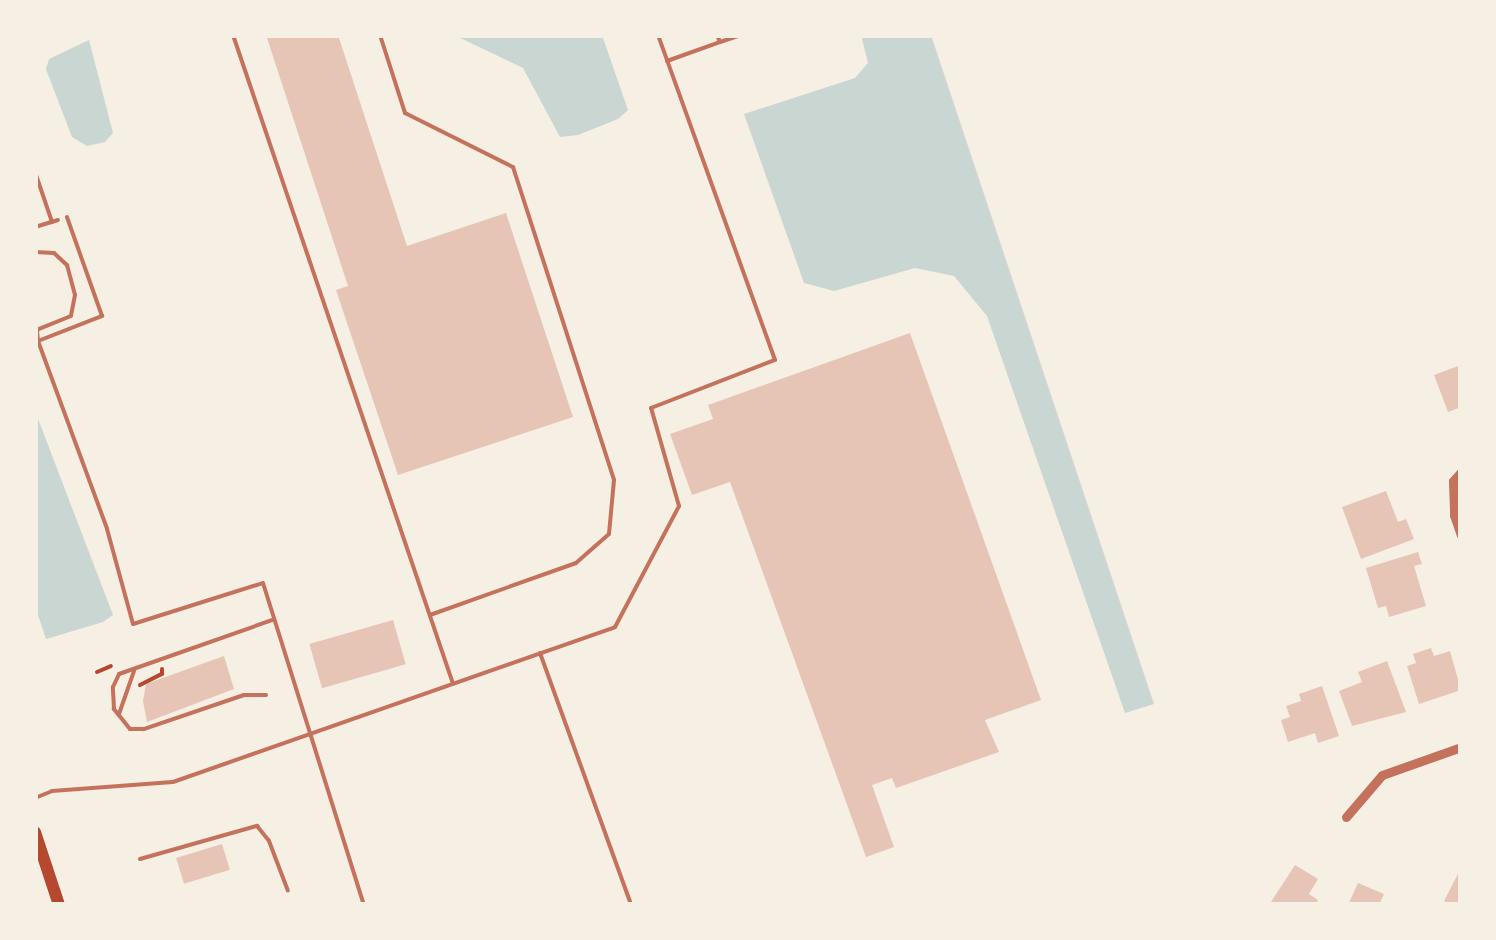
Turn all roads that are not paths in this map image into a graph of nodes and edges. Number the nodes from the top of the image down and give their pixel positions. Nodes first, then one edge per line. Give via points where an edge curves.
1 (233, 35) edge
2 (380, 35) edge
3 (658, 35) edge
4 (717, 35) edge
5 (741, 35) edge
6 (720, 42) junction
7 (667, 60) junction
8 (35, 172) edge
9 (67, 217) dead end
10 (35, 228) edge
11 (35, 252) edge
12 (38, 341) junction
13 (1461, 472) edge
14 (1461, 536) edge
15 (430, 615) junction
16 (272, 620) junction
17 (540, 653) junction
18 (134, 671) junction
19 (453, 684) junction
20 (266, 695) dead end
21 (118, 715) junction
22 (308, 734) junction
23 (1461, 747) edge
24 (35, 798) edge
25 (1346, 817) dead end
26 (35, 832) edge
27 (140, 859) dead end
28 (288, 891) dead end
29 (59, 905) edge
30 (364, 905) edge
31 (631, 905) edge

1 - 15 lane
2 - 15 lane via 404,113 513,168 614,480 609,534 576,563
3 - 7 lane
4 - 6 lane
5 - 6 lane
6 - 7 lane
7 - 17 lane via 775,360 651,408 679,506 615,627
8 - 10 lane via 55,221
9 - 12 lane via 102,316
11 - 12 lane via 54,253 67,265 75,295 72,316 38,330
12 - 16 lane via 107,529 133,624 263,583
13 - 14 street via 1452,481
15 - 19 lane
16 - 18 lane
16 - 22 lane
17 - 19 lane
17 - 31 lane
18 - 21 lane
18 - 21 lane via 119,674 113,687
19 - 22 lane
20 - 21 lane via 244,695 144,729 130,728
22 - 24 lane via 173,782
22 - 30 lane
23 - 25 street via 1382,776
26 - 29 main road
27 - 28 lane via 257,826

